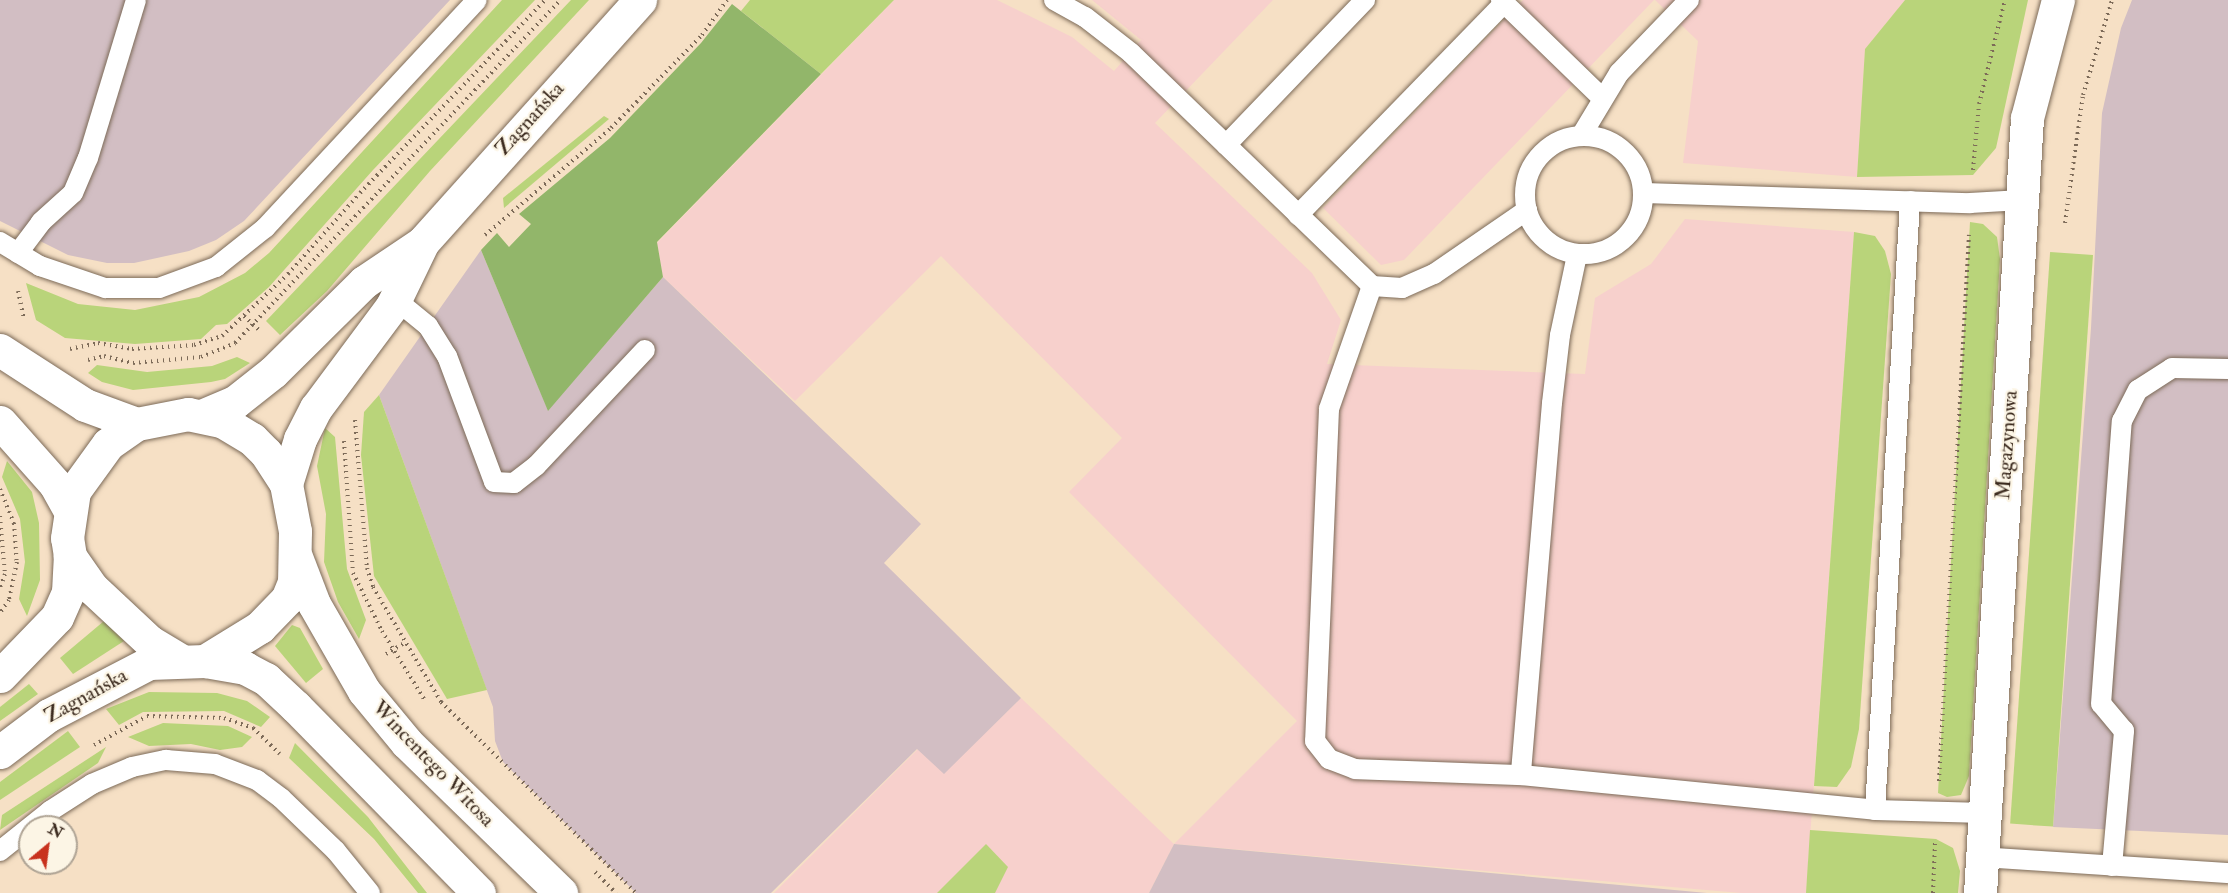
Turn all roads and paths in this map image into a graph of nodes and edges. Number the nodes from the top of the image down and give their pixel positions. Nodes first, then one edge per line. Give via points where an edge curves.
1 (136, 0) edge
2 (477, 0) edge
3 (545, 0) edge
4 (561, 0) edge
5 (640, 0) edge
6 (726, 0) edge
7 (1054, 0) edge
8 (1365, 0) edge
9 (1689, 0) edge
10 (2005, 0) edge
11 (2058, 0) edge
12 (2112, 0) edge
13 (1502, 2) edge
14 (1601, 97) junction
15 (1581, 136) junction
16 (1226, 145) junction
17 (1644, 192) junction
18 (2022, 200) junction
19 (1910, 201) junction
20 (1970, 203) junction
21 (1527, 210) junction
22 (1298, 215) junction
23 (2065, 223) dead end
24 (483, 237) dead end
25 (0, 242) edge
26 (423, 242) junction
27 (18, 254) junction
28 (1577, 255) junction
29 (16, 284) dead end
30 (1372, 286) junction
31 (395, 299) junction
32 (244, 316) junction
33 (26, 325) dead end
34 (253, 326) junction
35 (259, 330) dead end
36 (0, 350) edge
37 (645, 350) dead end
38 (67, 351) dead end
39 (86, 362) dead end
40 (2228, 369) edge
41 (204, 415) junction
42 (355, 417) dead end
43 (0, 422) edge
44 (136, 424) junction
45 (341, 432) dead end
46 (286, 484) junction
47 (0, 489) edge
48 (70, 511) junction
49 (0, 516) edge
50 (296, 555) junction
51 (70, 556) junction
52 (0, 588) edge
53 (0, 613) edge
54 (406, 642) junction
55 (395, 649) junction
56 (384, 656) dead end
57 (192, 661) junction
58 (0, 676) edge
59 (425, 701) dead end
60 (96, 744) dead end
61 (278, 751) dead end
62 (0, 752) edge
63 (1521, 776) junction
64 (1875, 810) junction
65 (1984, 813) junction
66 (1937, 814) junction
67 (0, 851) edge
68 (1982, 858) junction
69 (2112, 866) junction
70 (591, 868) dead end
71 (2228, 873) edge
72 (370, 893) edge
73 (480, 893) edge
74 (561, 893) edge
75 (616, 893) edge
76 (636, 893) edge
77 (1933, 893) edge
78 (1980, 893) edge

1 - 27 lane via 88,158 73,193 41,222
2 - 27 lane via 265,228 216,267 159,288 105,288 40,266
3 - 32 path
4 - 34 path
5 - 26 street, Zagnańska
6 - 24 path via 702,34 610,128
7 - 16 lane via 1085,17 1131,53
8 - 16 lane
9 - 14 lane via 1618,73
10 - 20 path via 1979,104
11 - 18 street, Magazynowa via 2027,118
12 - 23 path via 2083,95
13 - 14 lane
13 - 22 lane
14 - 15 lane
15 - 17 lane via 1599,138 1623,152 1640,174
15 - 21 lane via 1562,140 1534,164 1526,181
16 - 22 lane
17 - 19 lane
17 - 28 lane via 1641,213 1632,231 1617,245 1598,254
18 - 20 lane
18 - 65 street, Magazynowa
19 - 20 lane
19 - 64 lane
20 - 66 path
21 - 28 lane via 1541,237 1558,249
21 - 30 lane via 1434,274 1402,288
22 - 30 lane
25 - 27 lane
26 - 31 street, Zagnańska
26 - 41 street, Zagnańska via 364,282 273,372 235,402
28 - 63 lane via 1560,335 1552,403
29 - 33 path
30 - 63 lane via 1329,409 1316,741 1329,759 1355,769
31 - 37 lane via 428,326 447,356 494,482 514,483 536,466
31 - 46 street, Zagnańska via 316,408 300,439
32 - 34 path
32 - 38 path via 208,343 132,349 98,343 78,345
34 - 35 path
34 - 39 path via 235,343 201,357 133,363 104,356
36 - 44 street via 85,405
40 - 69 lane via 2172,368 2138,390 2122,421 2101,704 2124,731
41 - 44 street via 168,415
41 - 46 street via 252,439
42 - 54 path via 367,568
43 - 48 street via 55,484
44 - 48 street via 95,456 74,491
45 - 55 path via 353,573
46 - 50 street via 293,508
47 - 53 path via 14,523 17,562 9,600
48 - 51 street
49 - 52 path via 5,574
50 - 57 street via 294,582 287,599 260,627
50 - 74 street, Wincentego Witosa via 314,604 364,691 407,743
51 - 57 street via 121,618
51 - 58 street via 68,592 57,617
54 - 55 path
54 - 76 path via 441,702
55 - 56 path
55 - 59 path
57 - 62 street, Zagnańska via 149,663 124,674 49,715
57 - 73 street via 245,668 266,679
60 - 61 path via 147,716 224,718 253,728
63 - 64 lane
64 - 66 lane
65 - 66 lane
65 - 68 street, Magazynowa
66 - 77 path
67 - 72 lane via 83,789 132,767 166,760 215,764 257,780 281,798 336,851
68 - 69 lane
68 - 78 street, Magazynowa
69 - 71 lane
70 - 75 path

